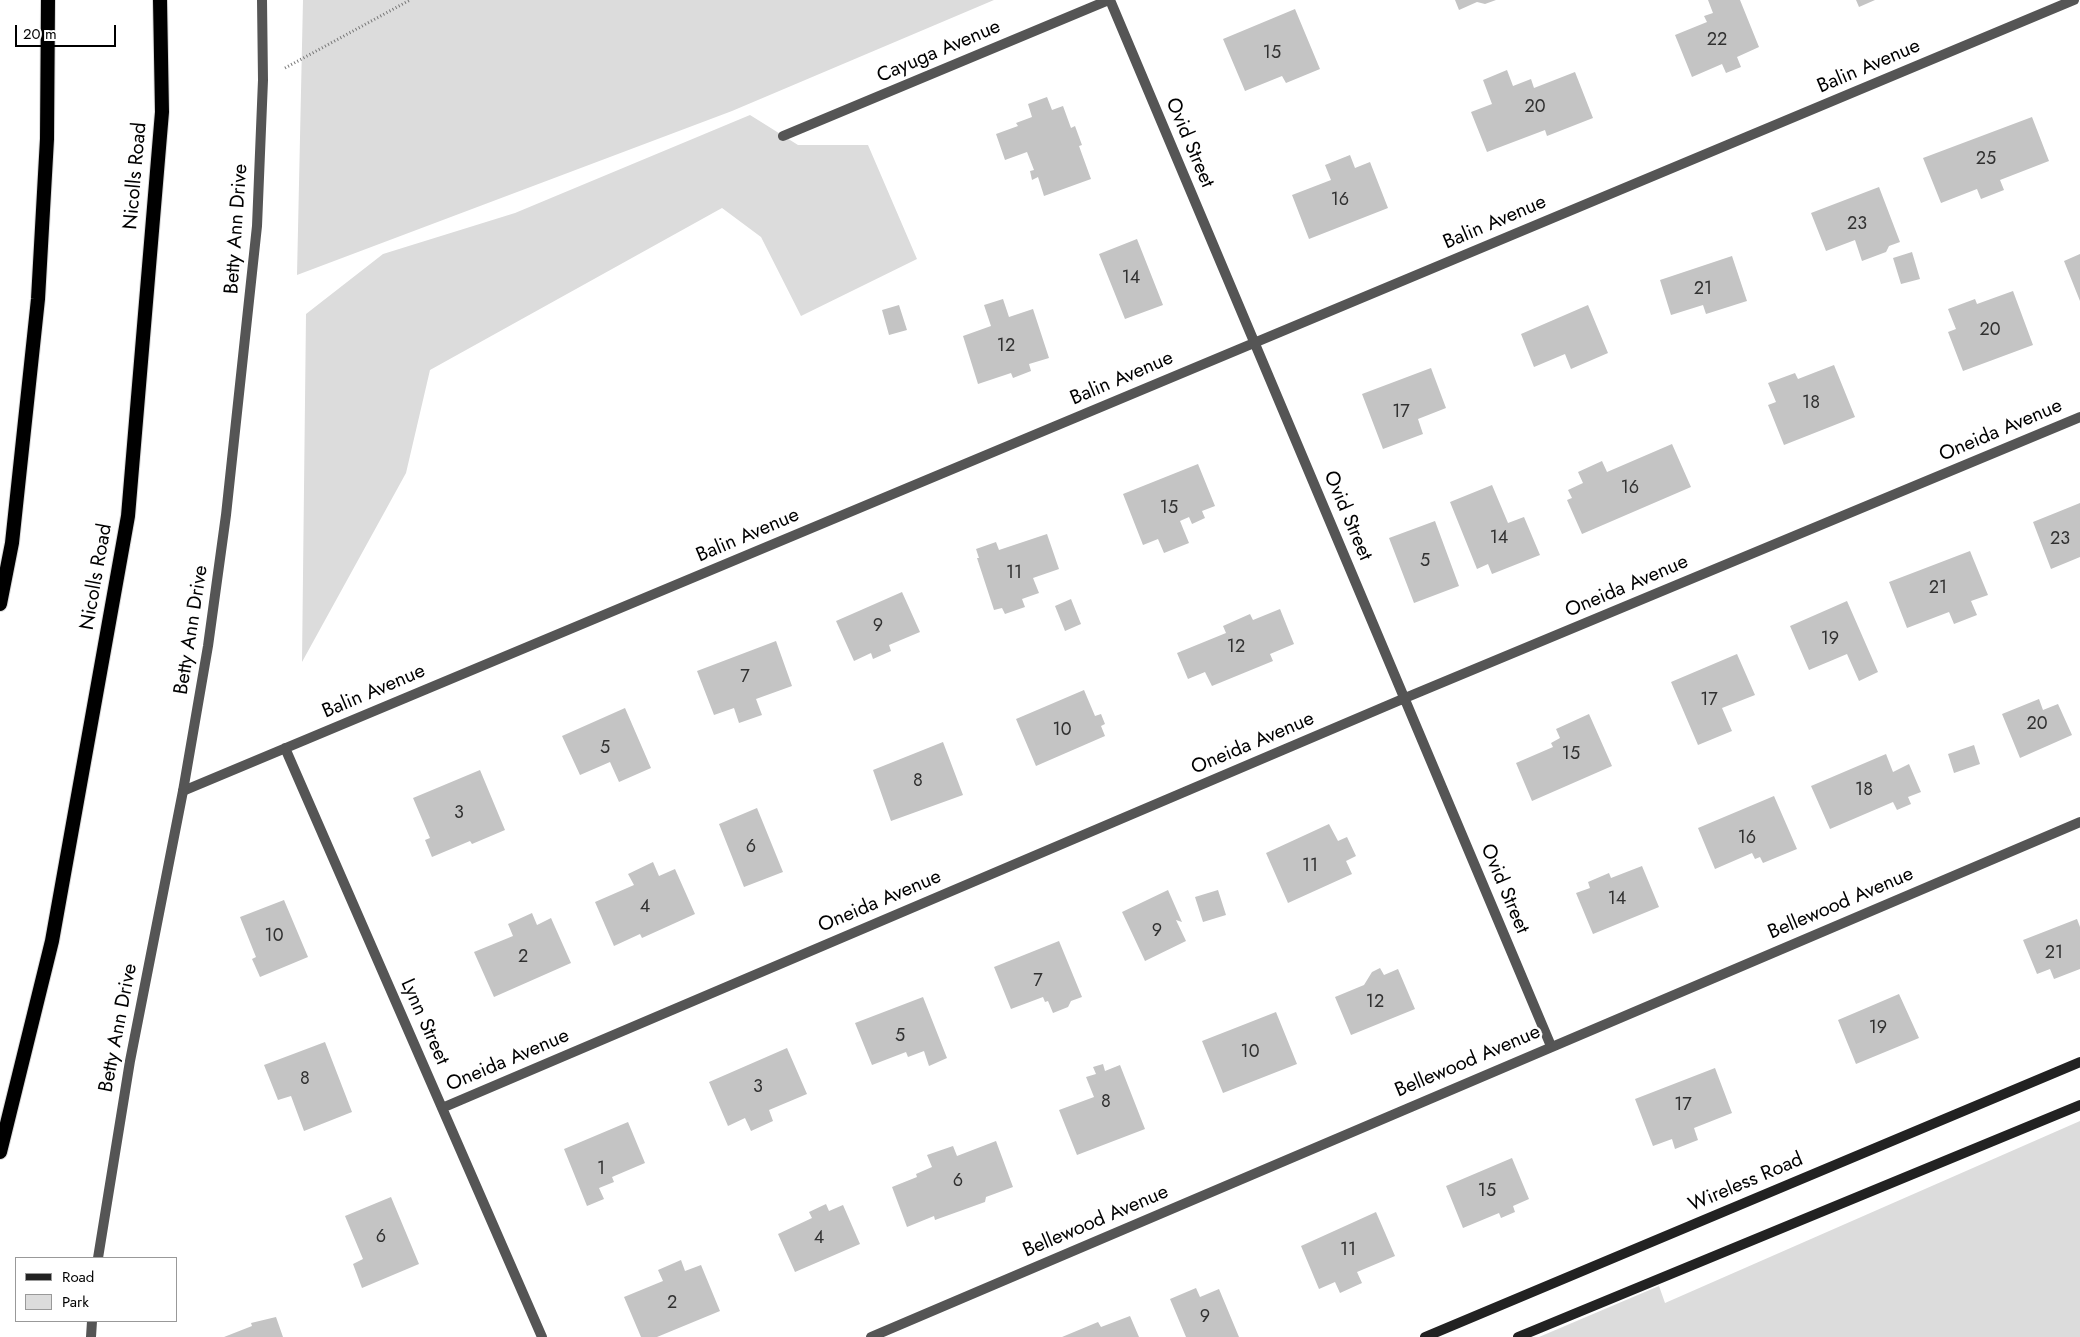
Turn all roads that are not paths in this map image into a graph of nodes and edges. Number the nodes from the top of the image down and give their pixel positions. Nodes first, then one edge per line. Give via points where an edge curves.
1 (48, 0) edge
2 (160, 0) edge
3 (262, 0) edge
4 (1109, 0) edge
5 (2074, 0) edge
6 (783, 136) dead end
7 (1254, 343) junction
8 (2080, 417) edge
9 (0, 604) edge
10 (1404, 698) junction
11 (285, 748) junction
12 (183, 790) junction
13 (2080, 822) edge
14 (1551, 1046) junction
15 (2080, 1062) edge
16 (2080, 1105) edge
17 (442, 1108) junction
18 (0, 1152) edge
19 (98, 1257) edge
20 (92, 1322) edge
21 (91, 1337) edge
22 (542, 1337) edge
23 (871, 1337) edge
24 (1425, 1337) edge
25 (1518, 1337) edge

1 - 9 highway via 47,139 38,299 12,542
2 - 18 highway, Nicolls Road via 162,112 128,516 52,941
3 - 12 street, Betty Ann Drive via 263,80 257,226 227,506 208,646
4 - 6 street, Cayuga Avenue
4 - 7 street, Ovid Street
5 - 7 street, Balin Avenue
7 - 10 street, Ovid Street
7 - 11 street, Balin Avenue
8 - 10 street, Oneida Avenue
10 - 14 street, Ovid Street
10 - 17 street, Oneida Avenue
11 - 12 street, Balin Avenue
11 - 17 street, Lynn Street
12 - 19 street, Betty Ann Drive via 130,1061
13 - 14 street, Bellewood Avenue
14 - 23 street, Bellewood Avenue
15 - 24 main road, Wireless Road
16 - 25 main road
17 - 22 street, Lynn Street
20 - 21 street

